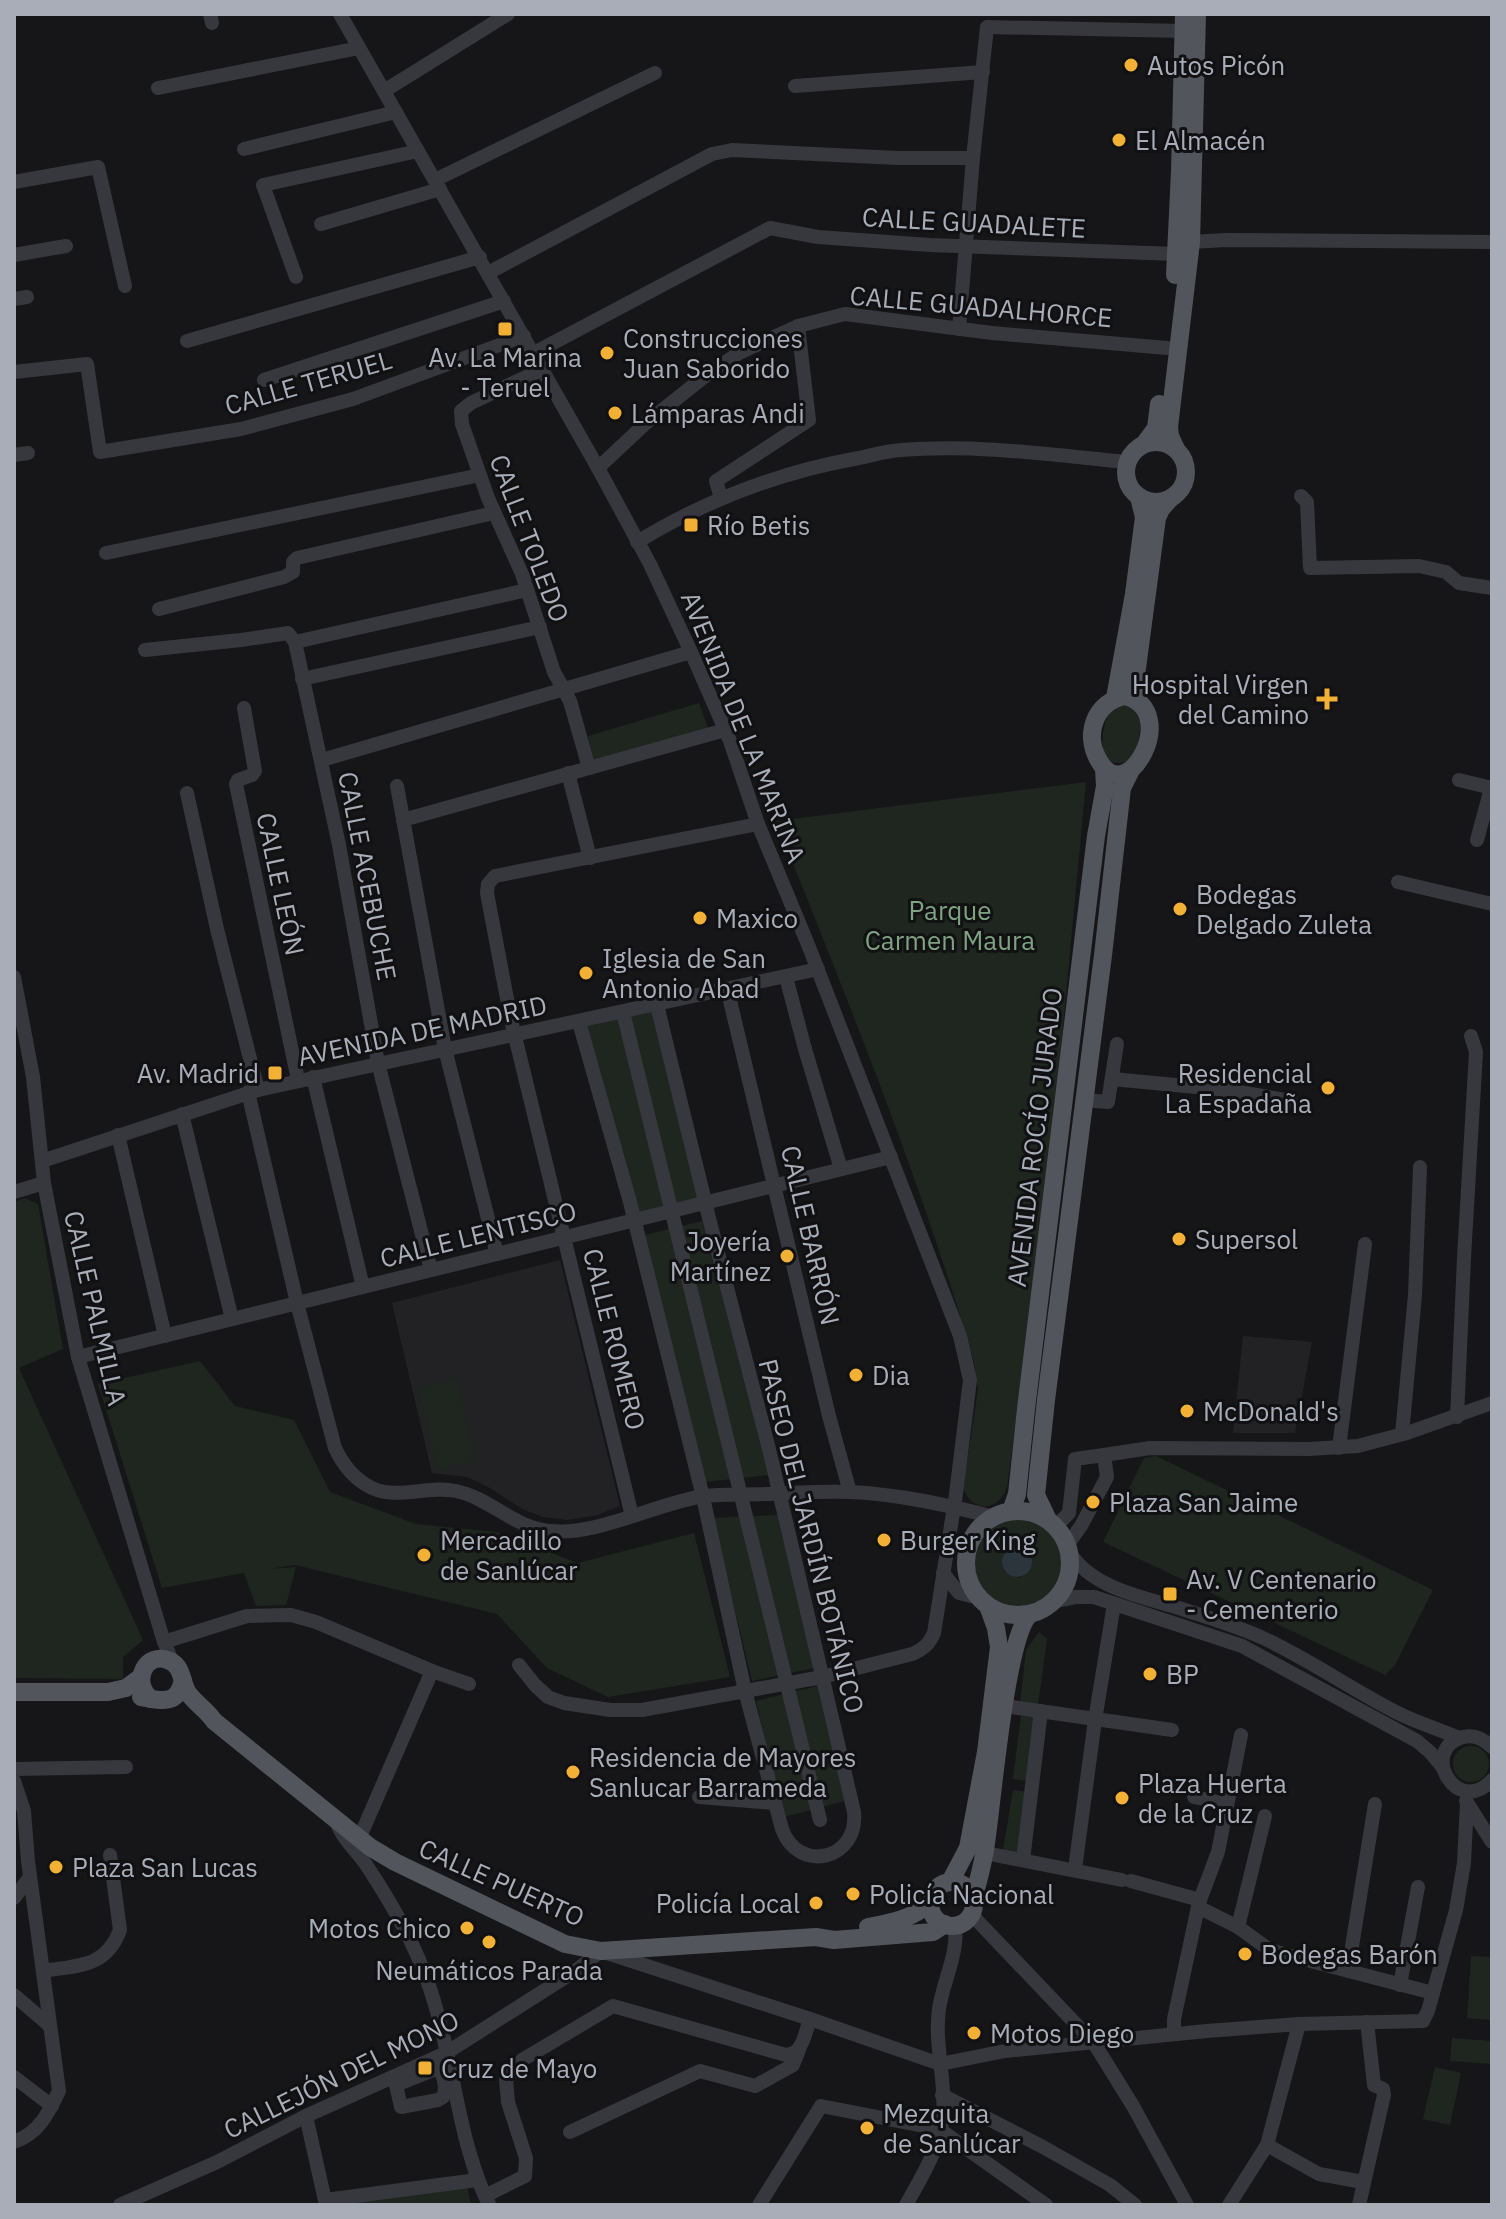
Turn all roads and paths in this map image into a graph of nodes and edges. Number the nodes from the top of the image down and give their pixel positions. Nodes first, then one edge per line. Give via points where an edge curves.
1 (508, 14) edge
2 (1197, 14) edge
3 (346, 16) edge
4 (1184, 22) edge
5 (359, 48) junction
6 (983, 72) junction
7 (655, 73) dead end
8 (795, 86) dead end
9 (158, 88) dead end
10 (384, 91) junction
11 (396, 112) junction
12 (244, 149) dead end
13 (418, 151) junction
14 (973, 158) junction
15 (14, 182) edge
16 (438, 185) junction
17 (321, 224) dead end
18 (1492, 242) edge
19 (66, 246) dead end
20 (966, 247) junction
21 (1184, 248) junction
22 (14, 255) edge
23 (480, 257) junction
24 (488, 273) junction
25 (296, 277) dead end
26 (125, 286) dead end
27 (504, 301) junction
28 (798, 326) junction
29 (959, 329) junction
30 (524, 336) junction
31 (187, 341) dead end
32 (1167, 348) junction
33 (534, 353) junction
34 (543, 369) junction
35 (14, 372) edge
36 (264, 380) dead end
37 (1145, 443) junction
38 (1176, 449) junction
39 (1127, 462) junction
40 (598, 468) junction
41 (480, 475) junction
42 (1301, 496) dead end
43 (1139, 497) junction
44 (721, 498) junction
45 (1170, 499) junction
46 (494, 513) junction
47 (637, 542) junction
48 (106, 553) dead end
49 (1492, 588) edge
50 (527, 590) junction
51 (159, 609) dead end
52 (540, 627) junction
53 (295, 642) junction
54 (145, 650) dead end
55 (691, 652) junction
56 (302, 679) junction
57 (564, 690) junction
58 (1124, 698) junction
59 (244, 708) dead end
60 (725, 730) junction
61 (322, 760) junction
62 (589, 768) junction
63 (1104, 768) junction
64 (1131, 770) junction
65 (568, 773) junction
66 (1459, 780) dead end
67 (397, 786) dead end
68 (1492, 788) edge
69 (187, 793) dead end
70 (403, 820) junction
71 (758, 824) junction
72 (1477, 840) dead end
73 (590, 858) junction
74 (1398, 882) dead end
75 (1492, 904) edge
76 (818, 969) junction
77 (14, 977) edge
78 (786, 977) junction
79 (727, 988) junction
80 (657, 1005) junction
81 (623, 1012) junction
82 (579, 1022) junction
83 (515, 1034) junction
84 (1471, 1036) dead end
85 (1117, 1044) dead end
86 (445, 1049) junction
87 (378, 1063) junction
88 (305, 1079) junction
89 (1112, 1079) junction
90 (253, 1091) junction
91 (1084, 1100) junction
92 (1291, 1101) dead end
93 (182, 1114) junction
94 (118, 1135) junction
95 (891, 1157) junction
96 (42, 1161) junction
97 (1420, 1167) dead end
98 (841, 1169) junction
99 (44, 1183) junction
100 (774, 1185) junction
101 (14, 1192) edge
102 (705, 1202) junction
103 (671, 1211) junction
104 (633, 1220) junction
105 (565, 1237) junction
106 (1365, 1244) dead end
107 (497, 1254) junction
108 (431, 1270) junction
109 (363, 1287) junction
110 (297, 1303) junction
111 (232, 1319) junction
112 (165, 1336) junction
113 (78, 1357) junction
114 (1492, 1403) edge
115 (1457, 1417) junction
116 (1402, 1434) junction
117 (1339, 1448) junction
118 (1104, 1455) junction
119 (850, 1492) junction
120 (778, 1494) junction
121 (740, 1495) junction
122 (703, 1497) junction
123 (1070, 1499) junction
124 (953, 1506) junction
125 (1091, 1508) junction
126 (974, 1512) junction
127 (1002, 1514) junction
128 (632, 1516) junction
129 (1051, 1522) junction
130 (950, 1528) junction
131 (1069, 1548) junction
132 (943, 1573) junction
133 (959, 1593) junction
134 (1055, 1601) junction
135 (983, 1602) junction
136 (1114, 1604) junction
137 (938, 1609) junction
138 (1030, 1614) junction
139 (164, 1642) junction
140 (165, 1661) junction
141 (519, 1665) dead end
142 (432, 1671) junction
143 (141, 1677) junction
144 (822, 1677) junction
145 (183, 1680) junction
146 (786, 1683) junction
147 (469, 1684) dead end
148 (745, 1691) junction
149 (14, 1692) edge
150 (108, 1692) junction
151 (157, 1700) junction
152 (1005, 1706) junction
153 (1041, 1711) junction
154 (1095, 1720) junction
155 (214, 1721) junction
156 (1172, 1730) dead end
157 (1485, 1734) edge
158 (1241, 1735) dead end
159 (1459, 1738) junction
160 (1492, 1747) edge
161 (126, 1767) dead end
162 (1443, 1768) junction
163 (14, 1769) edge
164 (1492, 1780) edge
165 (14, 1781) edge
166 (1456, 1787) junction
167 (699, 1797) dead end
168 (1194, 1797) dead end
169 (1467, 1802) junction
170 (775, 1803) junction
171 (1227, 1804) junction
172 (1375, 1804) dead end
173 (18, 1807) edge
174 (1265, 1816) dead end
175 (820, 1820) dead end
176 (338, 1822) junction
177 (359, 1839) junction
178 (1492, 1842) edge
179 (985, 1853) junction
180 (110, 1855) dead end
181 (1023, 1860) junction
182 (1075, 1869) junction
183 (30, 1877) junction
184 (950, 1882) junction
185 (1418, 1887) dead end
186 (14, 1898) edge
187 (930, 1902) junction
188 (1199, 1904) junction
189 (972, 1906) junction
190 (949, 1925) junction
191 (1238, 1927) junction
192 (816, 1937) junction
193 (565, 1944) junction
194 (601, 1951) junction
195 (43, 1971) junction
196 (575, 1971) junction
197 (1348, 1971) junction
198 (1400, 1985) junction
199 (1433, 1993) junction
200 (14, 1995) edge
201 (810, 2019) junction
202 (1367, 2022) junction
203 (1299, 2024) junction
204 (50, 2026) junction
205 (1174, 2034) junction
206 (1094, 2043) junction
207 (799, 2050) junction
208 (446, 2053) junction
209 (940, 2064) junction
210 (14, 2077) edge
211 (387, 2080) junction
212 (942, 2095) junction
213 (456, 2102) junction
214 (52, 2106) junction
215 (306, 2116) junction
216 (939, 2129) junction
217 (570, 2132) dead end
218 (14, 2142) edge
219 (1267, 2145) junction
220 (477, 2180) junction
221 (1363, 2182) junction
222 (487, 2201) edge
223 (325, 2202) edge
224 (120, 2205) edge
225 (761, 2205) edge
226 (906, 2205) edge
227 (1046, 2205) edge
228 (1135, 2205) edge
229 (1187, 2205) edge
230 (1229, 2205) edge
231 (1359, 2205) edge

1 - 10 street
2 - 21 main road
3 - 5 street, AVENIDA DE LA MARINA
4 - 6 street via 987,27
4 - 21 main road
5 - 9 street
5 - 10 street, AVENIDA DE LA MARINA
6 - 8 street
6 - 14 street
7 - 16 street
10 - 11 street, AVENIDA DE LA MARINA
11 - 12 street
11 - 13 street, AVENIDA DE LA MARINA
13 - 16 street, AVENIDA DE LA MARINA
13 - 25 street via 263,185
14 - 20 street
14 - 24 street via 732,150 712,154
15 - 26 street via 98,167
16 - 17 street
16 - 23 street, AVENIDA DE LA MARINA
18 - 21 street, CALLE GUADALETE via 1226,240
19 - 22 street
20 - 21 street, CALLE GUADALETE
20 - 29 street
20 - 33 street, CALLE GUADALETE via 818,237 770,228
21 - 32 main road
21 - 38 main road via 1169,427
23 - 24 street, AVENIDA DE LA MARINA
23 - 31 street
24 - 27 street, AVENIDA DE LA MARINA
27 - 30 street, AVENIDA DE LA MARINA
27 - 36 street
28 - 29 street, CALLE GUADALHORCE via 845,314
28 - 40 street, CALLE GUADALHORCE via 739,353 704,377
28 - 44 street via 809,420 716,481
29 - 32 street, CALLE GUADALHORCE
30 - 33 street, AVENIDA DE LA MARINA
30 - 35 street, CALLE TERUEL via 353,399 241,429 100,452 87,364
32 - 37 main road via 1156,428
33 - 34 street, AVENIDA DE LA MARINA
34 - 40 street, AVENIDA DE LA MARINA
34 - 41 street, CALLE TOLEDO via 461,411
37 - 38 main road via 1161,442
37 - 39 main road
38 - 45 main road via 1185,461 1186,476
39 - 43 main road via 1126,478
39 - 44 street via 975,449 900,450 813,466
40 - 47 street, AVENIDA DE LA MARINA
41 - 46 street, CALLE TOLEDO
41 - 48 street
42 - 49 street via 1307,502 1310,568 1419,566 1446,572 1459,583
43 - 45 main road
43 - 58 main road via 1144,517
44 - 47 street
45 - 58 main road via 1157,518
46 - 50 street, CALLE TOLEDO
46 - 51 street via 297,558 293,572 284,577
47 - 55 street, AVENIDA DE LA MARINA
50 - 52 street, CALLE TOLEDO
50 - 53 street
52 - 56 street
52 - 57 street, CALLE TOLEDO
53 - 54 street via 288,633
53 - 56 street, CALLE ACEBUCHE
55 - 57 street
55 - 60 street, AVENIDA DE LA MARINA
56 - 61 street, CALLE ACEBUCHE
57 - 61 street
57 - 62 street, CALLE TOLEDO
58 - 63 main road via 1105,703 1094,718 1095,755
58 - 64 main road via 1142,705 1149,724 1145,753
59 - 88 street, CALLE LEÓN via 255,771 236,784
60 - 62 street
60 - 71 street, AVENIDA DE LA MARINA
61 - 87 street, CALLE ACEBUCHE
62 - 65 street
63 - 64 main road via 1116,773
63 - 127 main road, AVENIDA ROCÍO JURADO via 1017,1494
64 - 91 main road, AVENIDA ROCÍO JURADO via 1122,788
65 - 70 street
65 - 73 street
66 - 68 street
67 - 70 street
68 - 72 street
69 - 90 street
70 - 86 street
71 - 73 street
71 - 76 street, AVENIDA DE LA MARINA
73 - 83 street, CALLE ROMERO via 495,876 488,884
74 - 75 street
76 - 78 street, AVENIDA DE MADRID
76 - 95 street, AVENIDA DE LA MARINA
77 - 96 street, CALLE PALMILLA
78 - 79 street, AVENIDA DE MADRID
78 - 98 street
79 - 80 street, AVENIDA DE MADRID
79 - 100 street, CALLE BARRÓN
80 - 81 street, AVENIDA DE MADRID
80 - 102 street, PASEO DEL JARDÍN BOTÁNICO
81 - 82 street, AVENIDA DE MADRID
81 - 103 street
82 - 83 street, AVENIDA DE MADRID
82 - 104 street, PASEO DEL JARDÍN BOTÁNICO
83 - 86 street, AVENIDA DE MADRID
83 - 105 street, CALLE ROMERO
84 - 115 street via 1476,1052
85 - 89 street
86 - 87 street, AVENIDA DE MADRID
86 - 107 street
87 - 88 street, AVENIDA DE MADRID
87 - 108 street, CALLE ACEBUCHE
88 - 90 street, AVENIDA DE MADRID
88 - 109 street
89 - 91 street, AVENIDA ROCÍO JURADO via 1108,1102
89 - 92 street
90 - 93 street, AVENIDA DE MADRID
90 - 110 street
91 - 129 main road, AVENIDA ROCÍO JURADO via 1036,1495
93 - 94 street, AVENIDA DE MADRID
93 - 111 street
94 - 96 street, AVENIDA DE MADRID
94 - 112 street
95 - 98 street, CALLE LENTISCO
95 - 124 street, AVENIDA DE LA MARINA via 960,1336 970,1380
96 - 99 street, CALLE PALMILLA
97 - 116 street
98 - 100 street, CALLE LENTISCO
99 - 101 street
99 - 113 street, CALLE PALMILLA
100 - 102 street, CALLE LENTISCO
100 - 119 street, CALLE BARRÓN
102 - 103 street, CALLE LENTISCO
102 - 120 street, PASEO DEL JARDÍN BOTÁNICO
103 - 104 street, CALLE LENTISCO
103 - 121 street
104 - 105 street, CALLE LENTISCO
104 - 122 street, PASEO DEL JARDÍN BOTÁNICO
105 - 107 street, CALLE LENTISCO
105 - 128 street, CALLE ROMERO
106 - 117 street
107 - 108 street, CALLE LENTISCO
108 - 109 street, CALLE LENTISCO
109 - 110 street, CALLE LENTISCO
110 - 111 street, CALLE LENTISCO
110 - 128 street via 335,1448 351,1473 372,1489 458,1491 522,1524 553,1532
111 - 112 street, CALLE LENTISCO
112 - 113 street, CALLE LENTISCO
113 - 139 street, CALLE PALMILLA
114 - 115 street
115 - 116 street
116 - 117 street
117 - 118 street via 1150,1448
118 - 123 street via 1075,1459
118 - 125 street via 1107,1477
119 - 120 street
119 - 124 street
120 - 121 street
120 - 144 street, PASEO DEL JARDÍN BOTÁNICO
121 - 122 street
121 - 146 street
122 - 128 street
122 - 148 street, PASEO DEL JARDÍN BOTÁNICO
123 - 125 street
123 - 129 street via 1069,1513
124 - 126 street
124 - 130 street, AVENIDA DE LA MARINA
125 - 131 street
126 - 127 street
126 - 130 street
127 - 129 main road via 1023,1511
127 - 135 main road via 981,1526 967,1554 970,1584
129 - 131 main road
130 - 132 street, AVENIDA DE LA MARINA
131 - 134 main road via 1071,1570
131 - 159 street via 1085,1570 1125,1592 1264,1638 1404,1716
132 - 133 street
132 - 137 street, AVENIDA DE LA MARINA
133 - 135 street
133 - 137 street
134 - 136 street via 1084,1597
134 - 138 main road
135 - 138 main road via 1001,1613
135 - 184 main road via 999,1647 968,1848
136 - 154 street
136 - 162 street via 1270,1660 1417,1741
137 - 144 street, AVENIDA DE LA MARINA via 934,1633 924,1649
138 - 152 main road via 1016,1642
139 - 140 street, CALLE PALMILLA
139 - 142 street via 247,1616 291,1615
140 - 143 main road via 146,1666
140 - 145 main road via 178,1668
141 - 148 street via 548,1697 581,1707 642,1710
142 - 147 street
142 - 177 street
143 - 150 main road, CALLE PUERTO
143 - 151 main road via 142,1689
144 - 146 street
144 - 170 street, PASEO DEL JARDÍN BOTÁNICO via 854,1812 852,1833 833,1853 805,1854 785,1835
145 - 151 main road via 178,1693
145 - 155 main road, CALLE PUERTO via 187,1692
146 - 148 street
146 - 175 street
148 - 170 street, PASEO DEL JARDÍN BOTÁNICO
149 - 150 main road, CALLE PUERTO
150 - 151 main road, CALLE PUERTO
151 - 155 main road, CALLE PUERTO
152 - 153 street
152 - 179 main road
153 - 154 street
153 - 181 street
154 - 156 street
154 - 182 street
155 - 176 main road, CALLE PUERTO
157 - 159 street
157 - 160 street
158 - 171 street
159 - 162 street via 1446,1750
161 - 163 street
162 - 166 street
164 - 166 street via 1473,1791
165 - 173 street
166 - 169 street
167 - 170 street
168 - 171 street
169 - 178 street
169 - 199 street via 1456,1910
171 - 188 street via 1218,1852
172 - 197 street
173 - 183 street via 24,1811
174 - 191 street
176 - 177 main road, CALLE PUERTO
176 - 208 street via 420,1961
177 - 193 main road, CALLE PUERTO via 395,1862
179 - 181 street
179 - 189 main road
180 - 195 street via 117,1940 91,1963
181 - 182 street
182 - 188 street
183 - 186 street
183 - 195 street
184 - 187 main road via 939,1886
184 - 189 main road via 967,1888
185 - 198 street
187 - 190 main road via 933,1915
187 - 192 main road, CALLE PUERTO via 909,1917
188 - 191 street
188 - 205 street
189 - 190 main road via 961,1924
189 - 206 street
190 - 192 main road, CALLE PUERTO via 933,1932
190 - 209 street via 957,1935 939,2010
191 - 197 street via 1267,1948
192 - 194 main road, CALLE PUERTO
193 - 194 main road, CALLE PUERTO
193 - 196 street via 575,1956
194 - 196 street, CALLEJÓN DEL MONO
194 - 201 street
195 - 204 street
196 - 208 street, CALLEJÓN DEL MONO
197 - 198 street
198 - 199 street
199 - 202 street via 1423,2021
200 - 204 street
201 - 207 street
201 - 209 street
202 - 203 street
202 - 221 street via 1374,2085 1384,2095
203 - 205 street
203 - 219 street
204 - 214 street via 59,2091
205 - 206 street
206 - 209 street via 1005,2051
206 - 229 street
207 - 217 street via 793,2065 755,2086 700,2071
207 - 222 street via 786,2055 613,2006 522,2060 506,2080 526,2158 525,2176
208 - 211 street, CALLEJÓN DEL MONO
208 - 213 street
209 - 212 street
210 - 214 street
211 - 213 street via 395,2112
211 - 215 street, CALLEJÓN DEL MONO
212 - 216 street
212 - 228 street via 1110,2185
213 - 220 street
214 - 218 street via 30,2136
215 - 223 street
215 - 224 street, CALLEJÓN DEL MONO
216 - 225 street via 821,2106
216 - 226 street via 932,2159
216 - 227 street
219 - 221 street via 1319,2174
219 - 230 street
220 - 222 street
220 - 223 street
221 - 231 street

